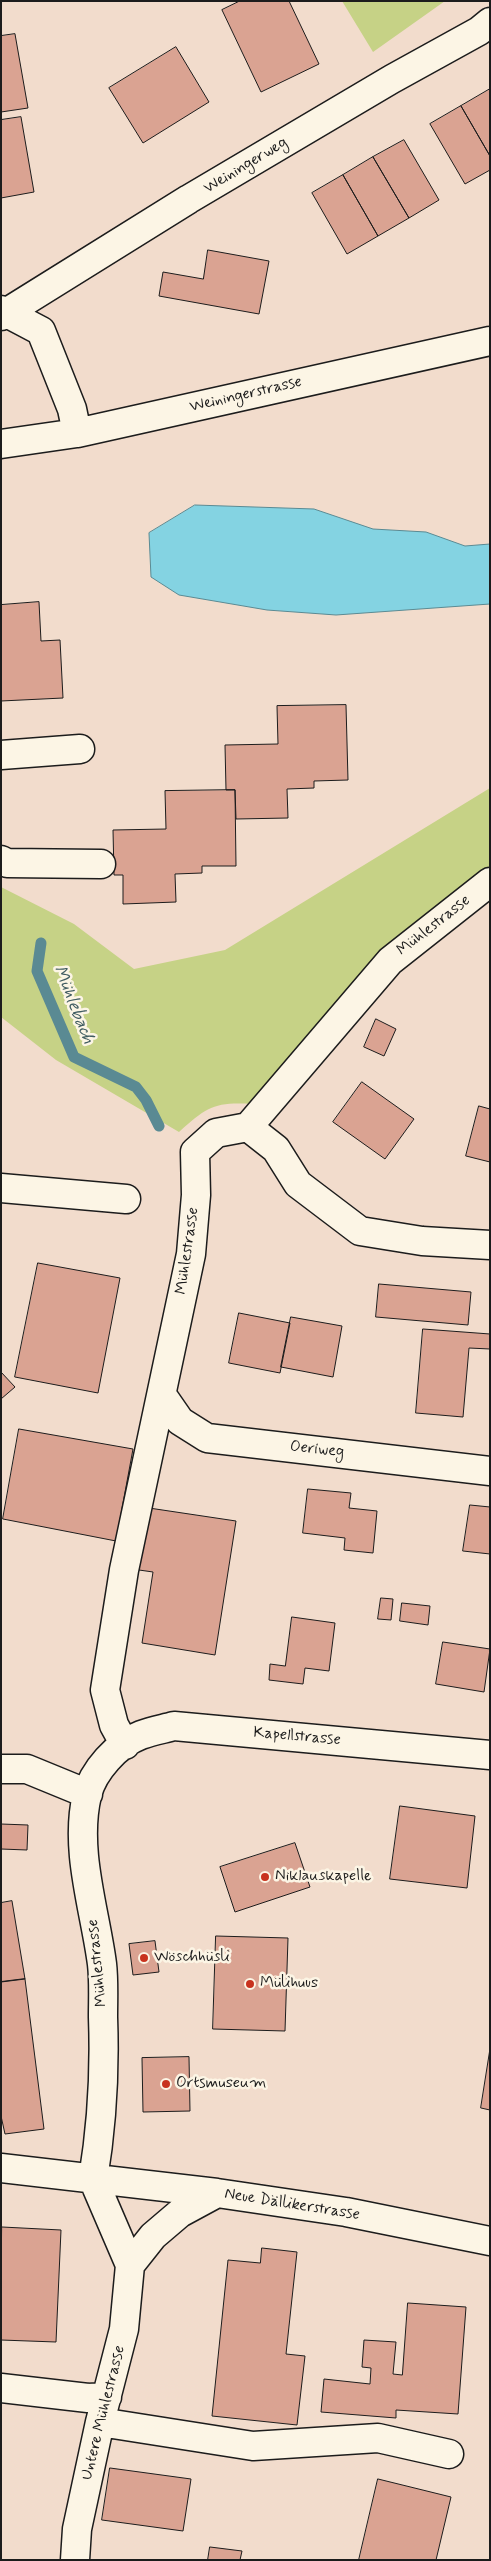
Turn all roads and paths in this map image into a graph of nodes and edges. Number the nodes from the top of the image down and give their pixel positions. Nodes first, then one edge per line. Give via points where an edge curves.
1 (490, 22) edge
2 (2, 314) edge
3 (490, 341) edge
4 (77, 433) junction
5 (1, 444) edge
6 (80, 749) dead end
7 (1, 755) edge
8 (1, 860) edge
9 (101, 864) dead end
10 (490, 882) edge
11 (248, 1127) junction
12 (1, 1188) edge
13 (126, 1200) dead end
14 (490, 1245) edge
15 (162, 1395) junction
16 (490, 1471) edge
17 (118, 1750) junction
18 (490, 1755) edge
19 (1, 1769) edge
20 (88, 1794) junction
21 (1, 2168) edge
22 (93, 2179) junction
23 (217, 2193) junction
24 (490, 2241) edge
25 (130, 2265) junction
26 (1, 2388) edge
27 (104, 2409) junction
28 (449, 2454) dead end
29 (75, 2560) edge

1 - 2 street, Weiningerweg via 189,199
2 - 4 street, Weiningerweg via 41,331 72,409
3 - 4 street, Weiningerstrasse
4 - 5 street, Weiningerstrasse
6 - 7 street
8 - 9 street via 7,863
10 - 11 street, Mühlestrasse via 390,961
11 - 14 street via 276,1149 298,1184 360,1231 422,1241
11 - 15 street, Mühlestrasse via 216,1134 195,1152 196,1195 191,1254
12 - 13 street
15 - 16 street, Oeriweg via 180,1421 207,1438
15 - 17 street, Mühlestrasse via 124,1570 105,1690
17 - 18 street, Kapellstrasse via 139,1735 174,1726
17 - 20 street, Mühlestrasse via 96,1775
19 - 20 street via 27,1769
20 - 22 street, Mühlestrasse via 84,1828 86,1862 102,1966 104,2050 101,2129
21 - 22 street, Neue Dällikerstrasse
22 - 23 street, Neue Dällikerstrasse
22 - 25 street, Untere Mühlestrasse
23 - 24 street, Neue Dällikerstrasse via 346,2212
23 - 25 street via 180,2213 153,2236
25 - 27 street, Untere Mühlestrasse via 124,2329
26 - 27 street via 88,2398
27 - 28 street via 253,2446 378,2438
27 - 29 street, Untere Mühlestrasse via 77,2529

